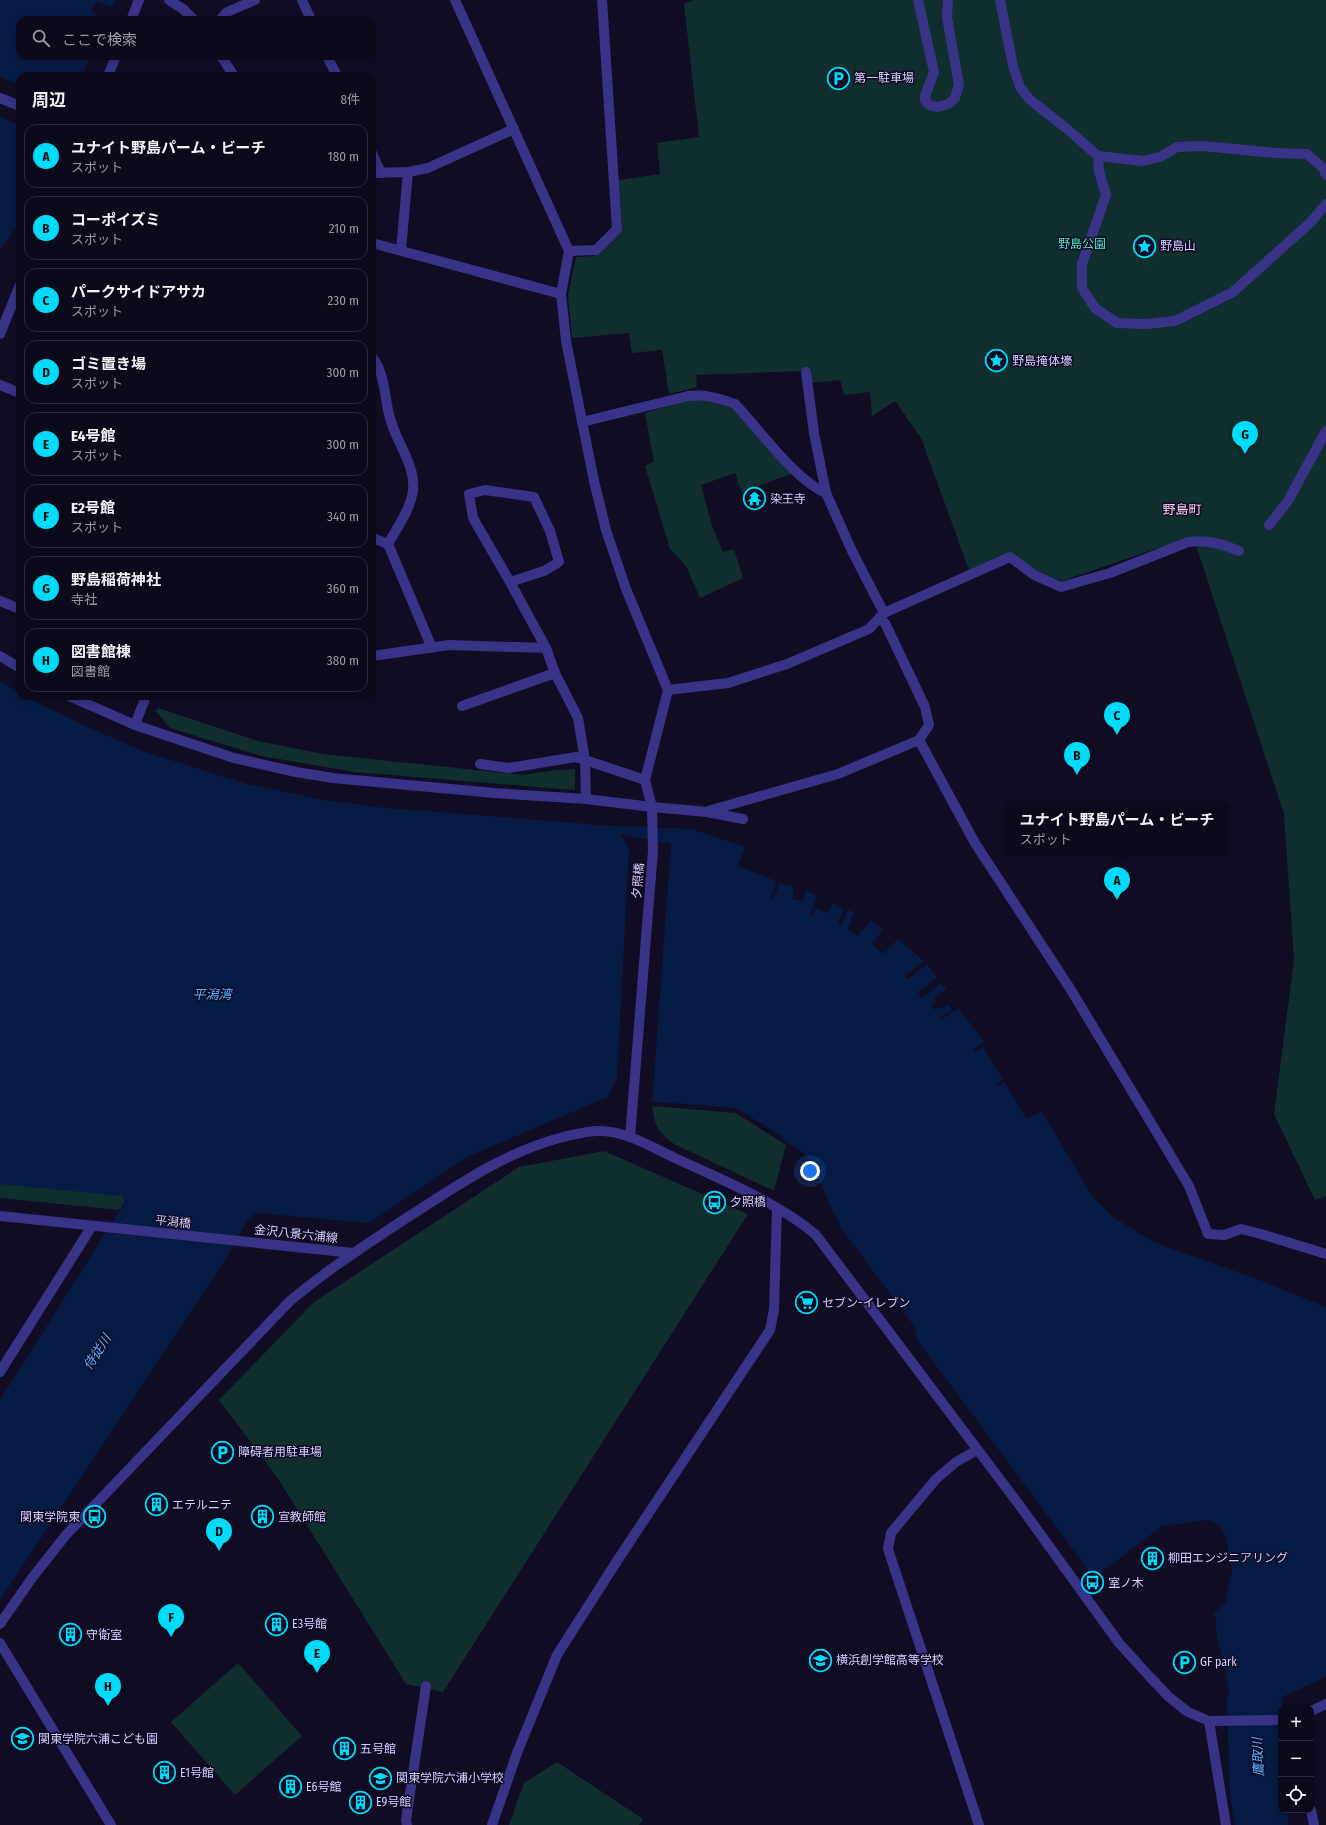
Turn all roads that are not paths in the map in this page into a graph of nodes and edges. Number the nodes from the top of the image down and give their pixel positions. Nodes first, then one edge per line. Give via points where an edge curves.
1 (139, 0) edge
2 (169, 0) edge
3 (255, 0) edge
4 (302, 0) edge
5 (455, 0) edge
6 (602, 0) edge
7 (918, 0) edge
8 (948, 0) edge
9 (1000, 0) edge
10 (133, 16) edge
11 (190, 16) edge
12 (224, 16) edge
13 (309, 16) edge
14 (114, 60) edge
15 (224, 60) edge
16 (330, 60) edge
17 (110, 72) edge
18 (231, 72) edge
19 (335, 72) edge
20 (0, 98) edge
21 (16, 104) edge
22 (514, 129) junction
23 (1098, 156) junction
24 (408, 172) junction
25 (376, 173) edge
26 (1326, 175) edge
27 (1326, 204) edge
28 (376, 244) edge
29 (401, 250) junction
30 (569, 251) junction
31 (561, 294) junction
32 (16, 295) edge
33 (0, 334) edge
34 (376, 365) edge
35 (806, 372) dead end
36 (0, 385) edge
37 (16, 391) edge
38 (582, 422) junction
39 (1326, 431) edge
40 (826, 493) junction
41 (1269, 525) dead end
42 (376, 540) edge
43 (388, 544) junction
44 (1239, 551) dead end
45 (510, 582) junction
46 (0, 601) edge
47 (16, 607) edge
48 (881, 615) junction
49 (432, 648) junction
50 (546, 648) junction
51 (376, 655) edge
52 (0, 656) edge
53 (16, 666) edge
54 (555, 673) junction
55 (668, 690) junction
56 (79, 700) edge
57 (144, 700) edge
58 (462, 706) dead end
59 (135, 725) junction
60 (919, 740) junction
61 (585, 760) junction
62 (480, 764) dead end
63 (646, 780) junction
64 (586, 798) junction
65 (652, 807) junction
66 (707, 812) junction
67 (743, 819) dead end
68 (630, 1137) junction
69 (777, 1208) junction
70 (0, 1216) edge
71 (92, 1226) junction
72 (237, 1241) joint
73 (353, 1253) junction
74 (1326, 1254) edge
75 (0, 1372) edge
76 (977, 1450) junction
77 (0, 1624) edge
78 (0, 1643) edge
79 (426, 1686) dead end
80 (1326, 1704) edge
81 (1314, 1710) edge
82 (1278, 1720) edge
83 (1209, 1722) junction
84 (1312, 1813) edge
85 (111, 1825) edge
86 (407, 1825) edge
87 (492, 1825) edge
88 (979, 1825) edge
89 (1226, 1825) edge
90 (1314, 1825) edge

1 - 10 street
2 - 11 street
3 - 12 street
4 - 13 street
5 - 22 street
6 - 30 street via 617,229 596,250
7 - 8 street via 934,72 925,96 929,105 937,107 948,104 955,98 959,85 947,17
9 - 23 street via 1013,66 1020,87 1029,99
14 - 17 street
15 - 18 street
16 - 19 street
20 - 21 street
22 - 24 street via 428,168
22 - 30 street
23 - 26 street via 1143,161 1177,147 1203,146 1307,154 1323,168
23 - 27 street via 1099,171 1106,195 1082,264 1082,288 1095,308 1117,323 1175,321 1233,292 1311,222
24 - 25 street
24 - 29 street
28 - 29 street
29 - 31 street
30 - 31 street
31 - 38 street via 566,341
32 - 33 street
34 - 43 street via 381,374 390,419 407,459 413,490 410,504
35 - 40 street via 814,433
36 - 37 street
38 - 40 street via 688,396 703,394 721,399 735,404 804,479
38 - 55 street via 606,530 626,589
39 - 41 street via 1288,500
40 - 48 street
42 - 43 street
43 - 49 street
44 - 48 street via 1200,540 1188,542 1110,573 1061,587 1034,575 1010,557
45 - 45 street via 473,518 469,494 485,490 534,497 550,531 559,562 544,571
45 - 50 street
46 - 47 street
48 - 55 street via 869,629 787,664 728,683
48 - 60 street via 925,707 929,725
49 - 50 street via 449,645
49 - 51 street
50 - 54 street
52 - 53 street
54 - 58 street
54 - 61 street via 578,718
55 - 63 street
56 - 59 street
57 - 59 street
59 - 64 street via 234,758 332,778
60 - 66 street via 838,774
60 - 74 street via 975,843 1072,990 1189,1186 1208,1234 1241,1230
61 - 62 street via 576,757 509,768
61 - 63 street
61 - 64 street
63 - 65 street, 夕照橋
64 - 65 street
65 - 66 street
65 - 68 street, 夕照橋 via 653,851
66 - 67 street
68 - 69 street
68 - 73 street via 602,1131 578,1133 514,1154 476,1173
69 - 76 street via 816,1235
69 - 87 street via 774,1309 770,1330 557,1655 517,1753
70 - 71 street
71 - 72 street, 平潟橋
71 - 75 street
72 - 73 street, 金沢八景六浦線
73 - 77 street via 290,1301 66,1535
76 - 83 street via 1119,1643 1169,1697 1188,1712
76 - 88 street via 956,1462 936,1479 891,1533 888,1549
78 - 85 street
79 - 86 street
80 - 81 street
82 - 83 street
83 - 89 street
84 - 90 street

